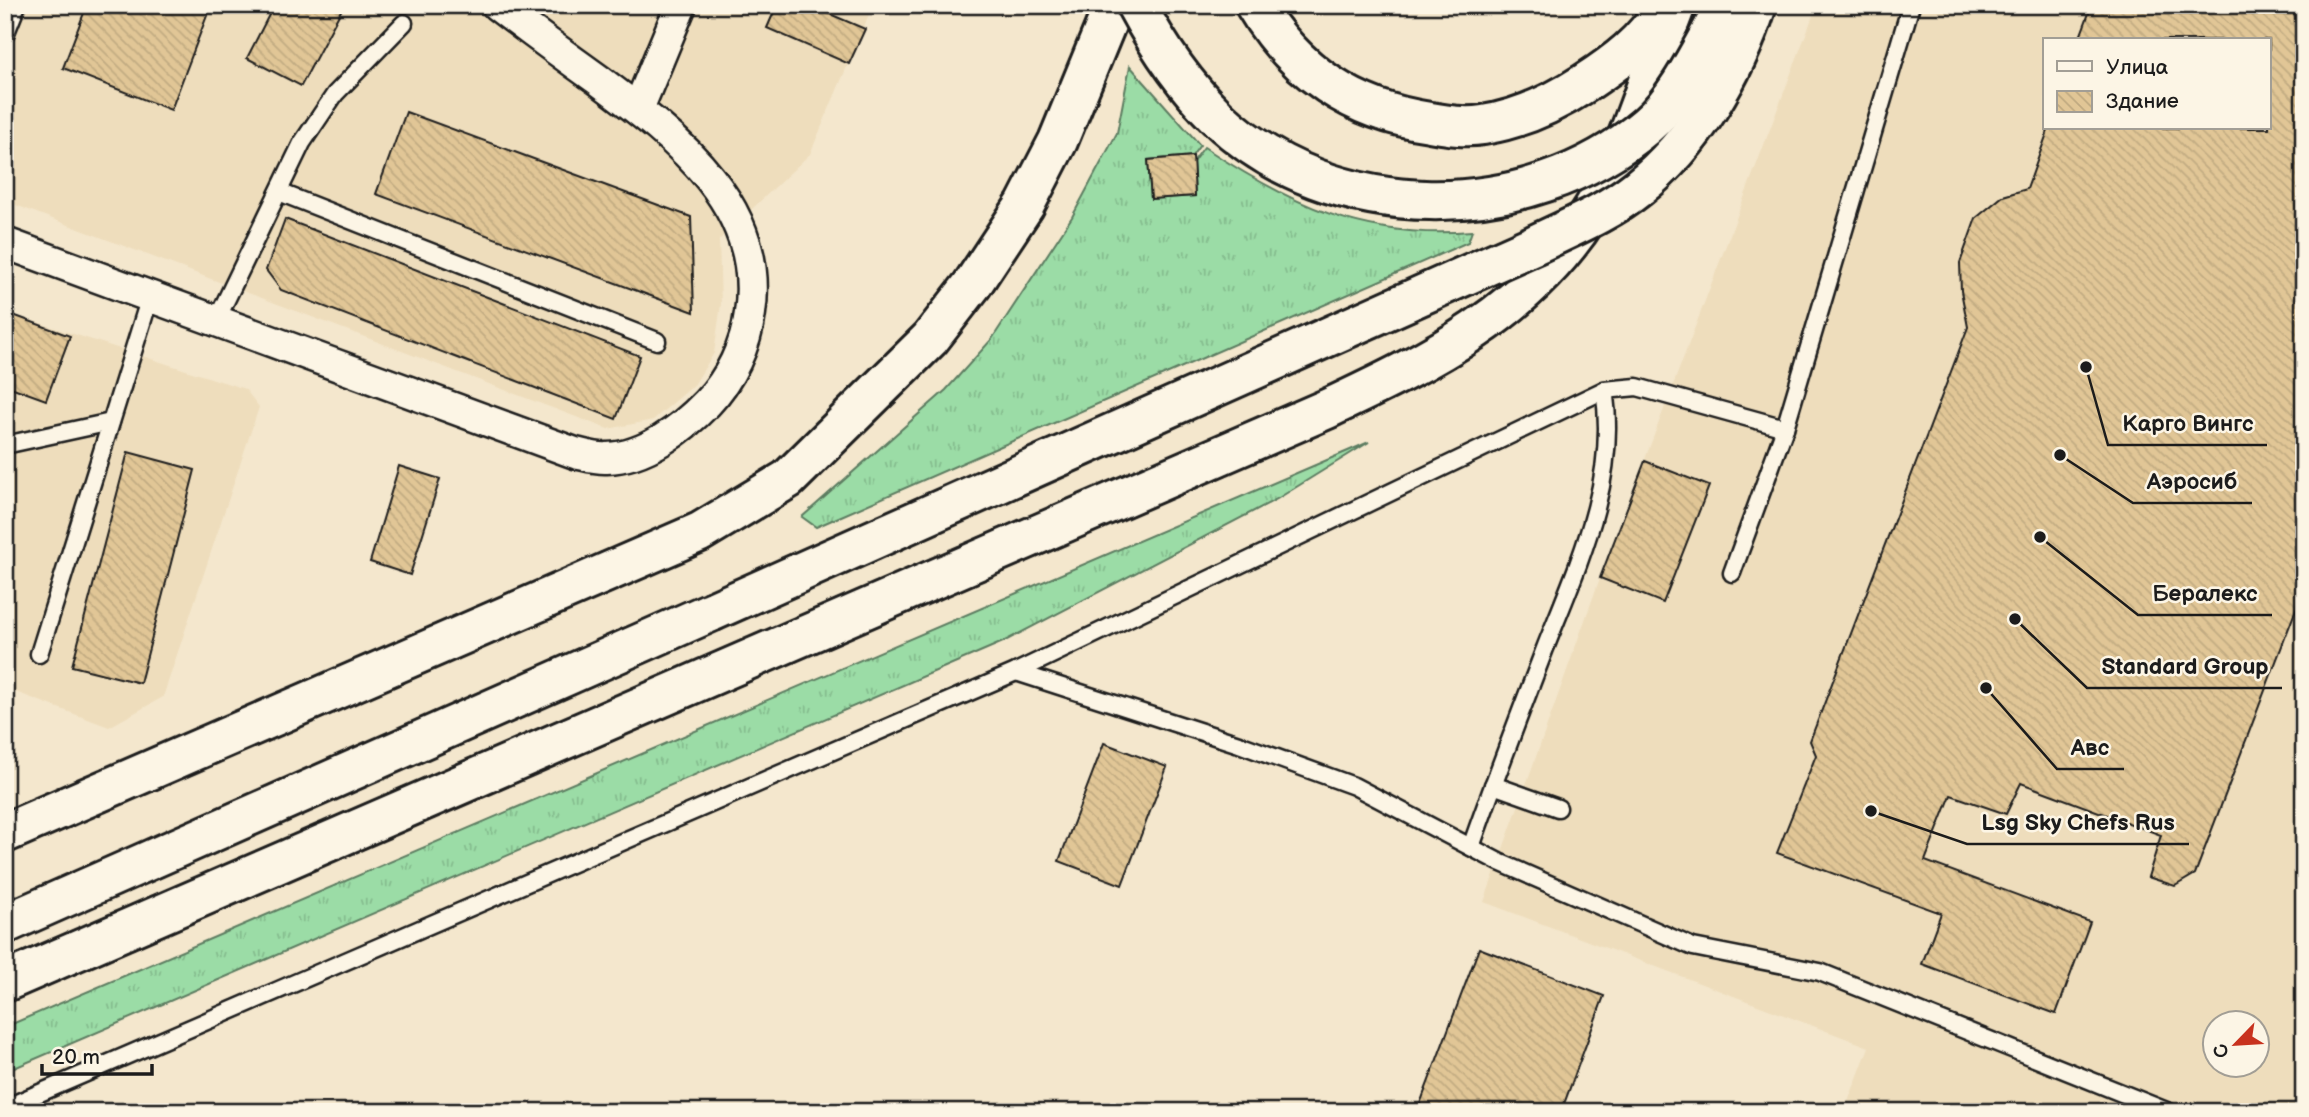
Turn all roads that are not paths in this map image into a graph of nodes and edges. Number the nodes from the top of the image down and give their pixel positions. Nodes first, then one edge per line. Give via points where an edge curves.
1 (17, 5) edge
2 (497, 5) edge
3 (681, 5) edge
4 (1114, 5) edge
5 (1136, 5) edge
6 (1255, 5) edge
7 (1664, 5) edge
8 (1676, 5) edge
9 (1726, 5) edge
10 (1757, 5) edge
11 (1911, 5) edge
12 (404, 23) dead end
13 (5, 35) edge
14 (638, 109) junction
15 (279, 192) junction
16 (5, 243) edge
17 (150, 297) junction
18 (216, 321) junction
19 (657, 341) dead end
20 (1604, 390) junction
21 (111, 422) junction
22 (1785, 428) junction
23 (5, 445) edge
24 (1732, 573) dead end
25 (39, 654) dead end
26 (1016, 672) junction
27 (1493, 785) junction
28 (1558, 808) dead end
29 (5, 833) edge
30 (1471, 846) junction
31 (5, 924) edge
32 (5, 982) edge
33 (5, 1108) edge
34 (2169, 1112) edge

1 - 13 lane
2 - 14 street
3 - 14 street
4 - 29 main road via 1041,176 979,275 930,339 788,479 700,532
5 - 9 main road, bridge via 1154,39 1194,93 1219,119 1271,157 1334,185 1367,194 1427,200 1516,190 1602,155 1648,124 1680,84
6 - 7 main road via 1280,43 1302,65 1352,101 1408,119 1453,126 1507,120 1557,101 1625,53
8 - 32 main road via 1592,211 1517,301 1466,337 1327,409
10 - 31 main road, bridge via 1730,68 1683,144 1616,203 1534,246
11 - 22 lane
12 - 15 lane via 335,94 302,143
14 - 18 street via 666,130 721,194 737,221 752,272 748,328 724,384 680,428 657,443 606,458 575,453
15 - 18 lane
15 - 19 lane
16 - 17 street
17 - 18 street
17 - 21 lane
20 - 22 lane via 1637,387
20 - 26 lane
20 - 27 lane via 1607,443 1591,527
21 - 23 lane
21 - 25 lane
22 - 24 lane
26 - 30 lane via 1341,782
26 - 33 lane
27 - 28 lane
27 - 30 lane
30 - 34 lane via 1693,947 1820,972

